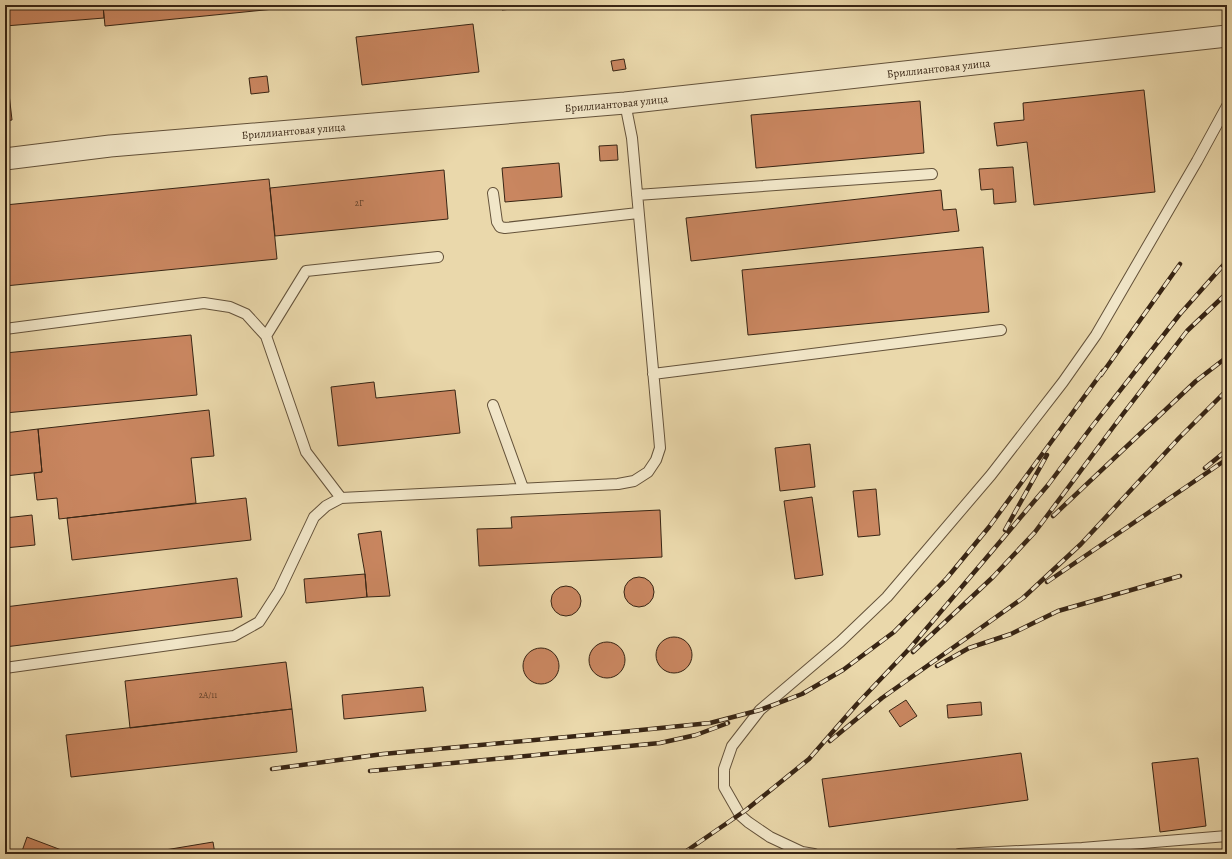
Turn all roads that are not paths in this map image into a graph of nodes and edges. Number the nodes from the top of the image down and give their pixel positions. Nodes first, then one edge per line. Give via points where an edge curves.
1 (1227, 36) edge
2 (625, 103) junction
3 (1227, 106) edge
4 (5, 159) edge
5 (932, 174) dead end
6 (493, 192) dead end
7 (637, 195) junction
8 (638, 213) junction
9 (438, 257) dead end
10 (5, 329) edge
11 (1000, 330) dead end
12 (266, 336) junction
13 (653, 374) junction
14 (493, 405) dead end
15 (523, 488) junction
16 (341, 498) junction
17 (5, 668) edge
18 (1227, 836) edge
19 (814, 854) edge
20 (959, 854) edge

1 - 2 street, Бриллиантовая улица
2 - 4 street, Бриллиантовая улица via 110,146
2 - 7 lane via 632,138
3 - 19 lane via 1096,335 1063,382 991,475 887,597 840,642 760,710 732,746 724,769 724,787 740,815 770,838 802,852
5 - 7 lane
6 - 8 lane via 500,227
7 - 8 lane
8 - 13 lane
9 - 12 lane via 306,271
10 - 12 lane via 204,303 230,307 246,314
11 - 13 lane
12 - 16 lane via 306,452
13 - 15 lane via 660,448 648,472 634,481 618,484
14 - 15 lane
15 - 16 lane
16 - 17 lane via 326,506 314,517 280,591 259,622 234,636
18 - 20 lane via 1082,848

